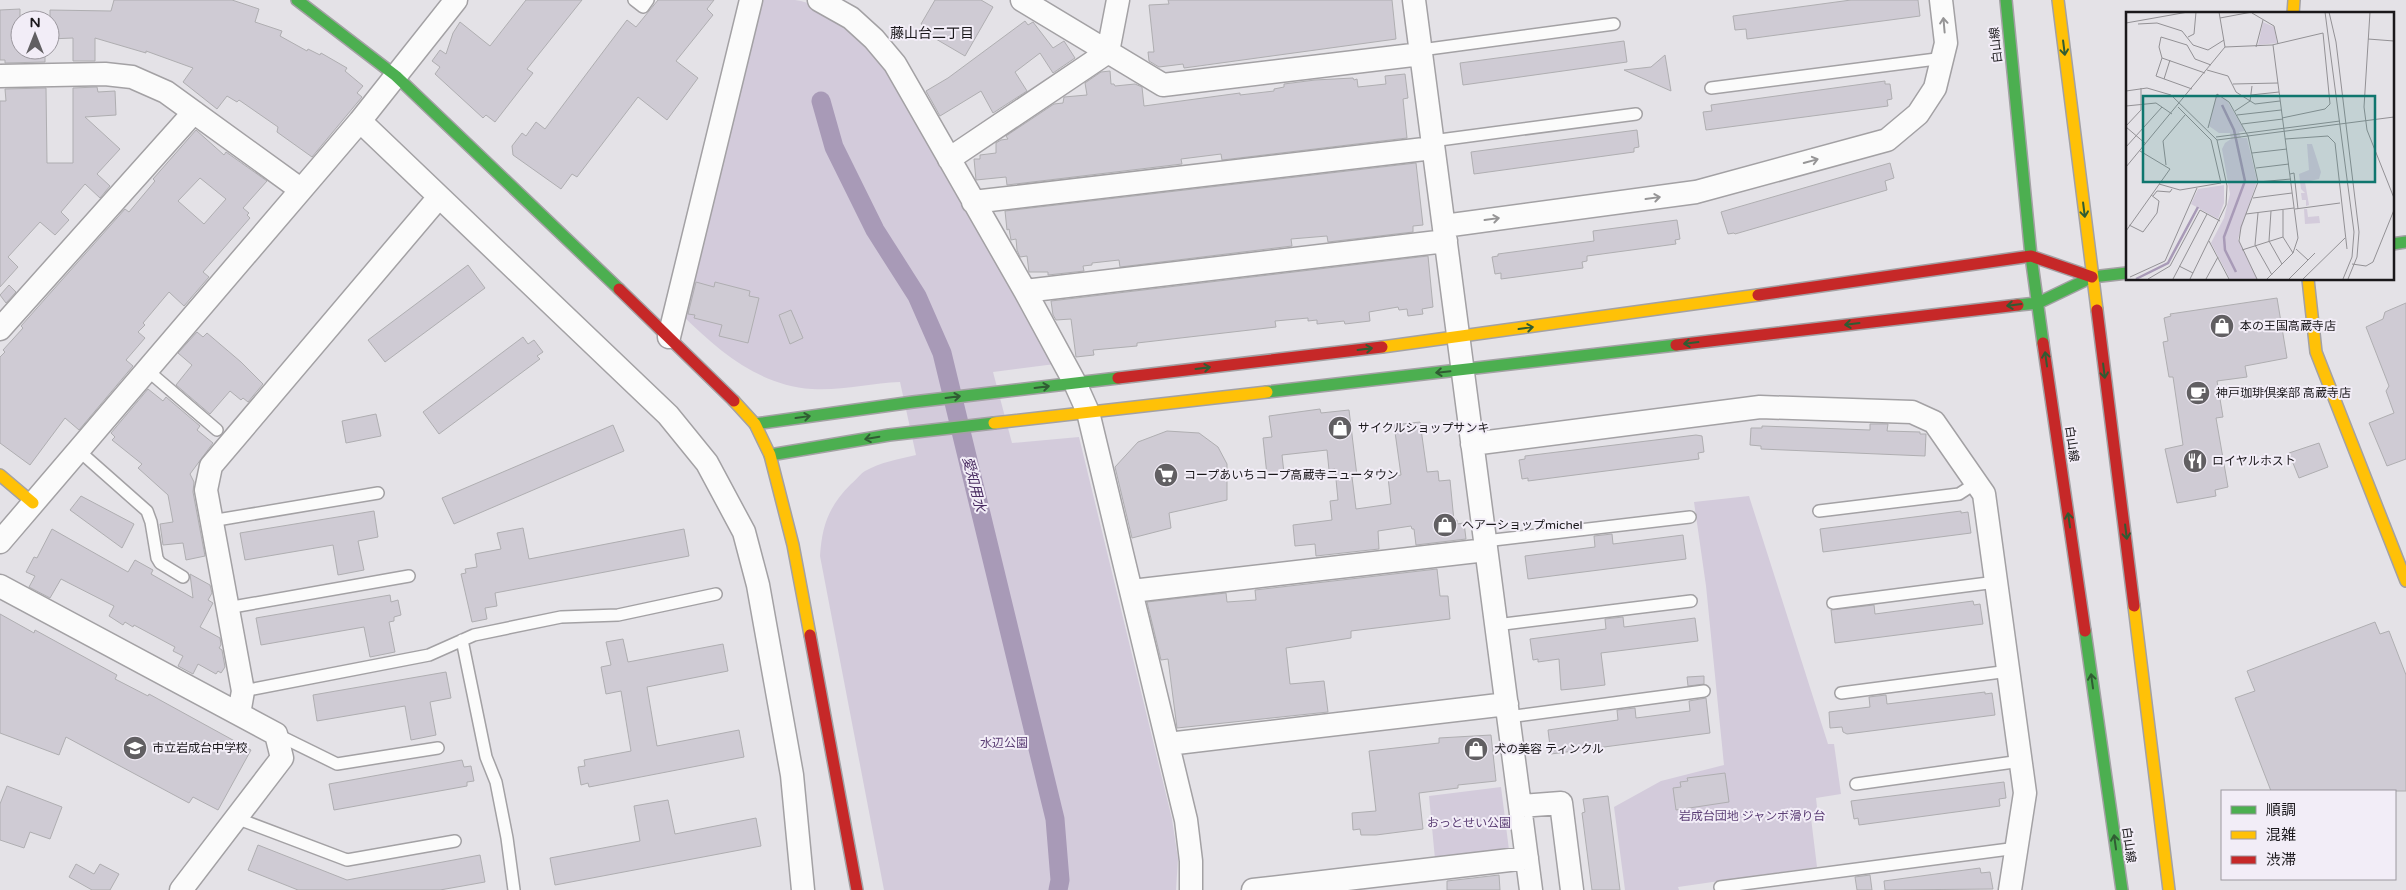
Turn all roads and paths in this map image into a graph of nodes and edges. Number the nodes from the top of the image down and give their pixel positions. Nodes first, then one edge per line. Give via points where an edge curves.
1 (297, 0) edge
2 (456, 0) edge
3 (634, 0) edge
4 (648, 0) edge
5 (751, 0) edge
6 (819, 0) edge
7 (1022, 0) edge
8 (1118, 0) edge
9 (1414, 0) edge
10 (1941, 0) edge
11 (2006, 0) edge
12 (2058, 0) edge
13 (1614, 24) dead end
14 (1108, 52) junction
15 (1421, 52) junction
16 (1944, 58) junction
17 (0, 76) edge
18 (396, 76) junction
19 (1711, 88) dead end
20 (194, 112) junction
21 (1636, 114) dead end
22 (360, 121) junction
23 (1433, 144) junction
24 (949, 159) junction
25 (300, 189) junction
26 (439, 197) junction
27 (974, 202) junction
28 (1444, 233) junction
29 (2031, 256) junction
30 (2126, 274) edge
31 (2092, 277) junction
32 (2308, 280) edge
33 (1025, 291) junction
34 (2038, 303) junction
35 (0, 329) edge
36 (668, 337) junction
37 (1458, 338) junction
38 (147, 370) junction
39 (1463, 370) junction
40 (1075, 383) junction
41 (1088, 412) junction
42 (755, 424) junction
43 (217, 430) dead end
44 (1472, 444) junction
45 (78, 450) junction
46 (770, 456) junction
47 (0, 475) edge
48 (1976, 483) junction
49 (378, 493) dead end
50 (32, 503) junction
51 (1819, 511) dead end
52 (1690, 517) dead end
53 (211, 521) junction
54 (0, 542) edge
55 (1486, 545) junction
56 (409, 576) dead end
57 (183, 577) dead end
58 (1996, 582) junction
59 (2406, 582) edge
60 (0, 586) edge
61 (1132, 591) junction
62 (716, 594) dead end
63 (1690, 601) dead end
64 (1833, 602) dead end
65 (227, 608) junction
66 (1496, 625) junction
67 (462, 640) junction
68 (2008, 671) junction
69 (242, 691) junction
70 (1704, 691) dead end
71 (1841, 693) dead end
72 (1508, 711) junction
73 (239, 714) junction
74 (276, 734) junction
75 (1168, 744) junction
76 (438, 748) dead end
77 (2021, 761) junction
78 (1856, 784) dead end
79 (1520, 806) junction
80 (236, 818) junction
81 (455, 841) dead end
82 (2017, 848) junction
83 (1527, 858) junction
84 (1720, 887) dead end
85 (181, 890) edge
86 (514, 890) edge
87 (803, 890) edge
88 (857, 890) edge
89 (1191, 890) edge
90 (1253, 890) edge
91 (1531, 890) edge
92 (1572, 890) edge
93 (2010, 890) edge
94 (2122, 890) edge
95 (2169, 890) edge

1 - 18 street
2 - 18 street
3 - 4 lane via 643,7
5 - 36 street
6 - 24 street via 851,18 895,64
7 - 14 street
8 - 14 street
9 - 15 street
16 -> 10 street via 1946,43
11 - 29 street, 白山線
12 -> 31 street
13 - 15 lane
14 - 15 street via 1163,85
14 - 24 street
15 - 23 street
16 - 19 lane
28 -> 16 street via 1696,192 1887,140 1918,114 1936,88
17 - 20 street via 104,74 132,77 166,92
18 - 22 street
18 - 36 street
20 - 25 street
20 - 35 street
21 - 23 lane
22 - 25 street
22 - 26 street
23 - 27 street
23 - 28 street
24 - 27 street
25 - 38 street
26 - 53 street via 220,453 207,479
26 - 87 street via 668,415 706,462 744,532 758,585 792,774
27 - 33 street
28 - 33 street
28 - 37 street
29 - 31 street
29 - 34 street, 白山線
37 -> 29 street
30 - 31 street
31 - 34 street
31 -> 95 street
32 - 59 street via 2316,352
33 - 40 street
34 -> 39 street
94 -> 34 street, 白山線
36 - 42 street
37 - 39 street
40 -> 37 street
38 - 43 lane
38 - 45 street
39 -> 41 street
39 - 44 street
40 - 41 street
42 -> 40 street
41 -> 46 street via 920,432
41 - 61 street
42 - 46 street
44 - 48 street via 1760,407 1912,412 1934,422
44 - 55 street
45 - 50 street
45 - 57 lane via 142,505 151,522 157,558
46 - 88 street via 793,546
47 - 50 street
48 - 51 lane via 1959,494
48 - 58 street via 1984,494
49 - 53 lane
50 - 54 street
52 - 55 lane
53 - 65 street
55 - 61 street
55 - 66 street
56 - 65 lane
58 - 64 lane
58 - 68 street
60 - 73 street
61 - 75 street
62 - 67 lane via 618,615 561,617
63 - 66 lane
65 - 69 street
66 - 72 street
67 - 69 lane via 429,655
67 - 86 lane via 486,757 498,792
68 - 71 lane
68 - 77 street
69 - 73 street
70 - 72 lane
72 - 75 street
72 - 79 street
73 - 74 street
74 - 76 lane via 338,764
74 - 80 street via 282,758
75 - 89 street via 1186,820
77 - 78 lane
77 - 82 street via 2025,793
79 - 83 street
79 - 92 street via 1561,803
80 - 81 lane via 346,860
80 - 85 street
82 - 84 lane
82 - 93 street
83 - 90 street
83 - 91 street

